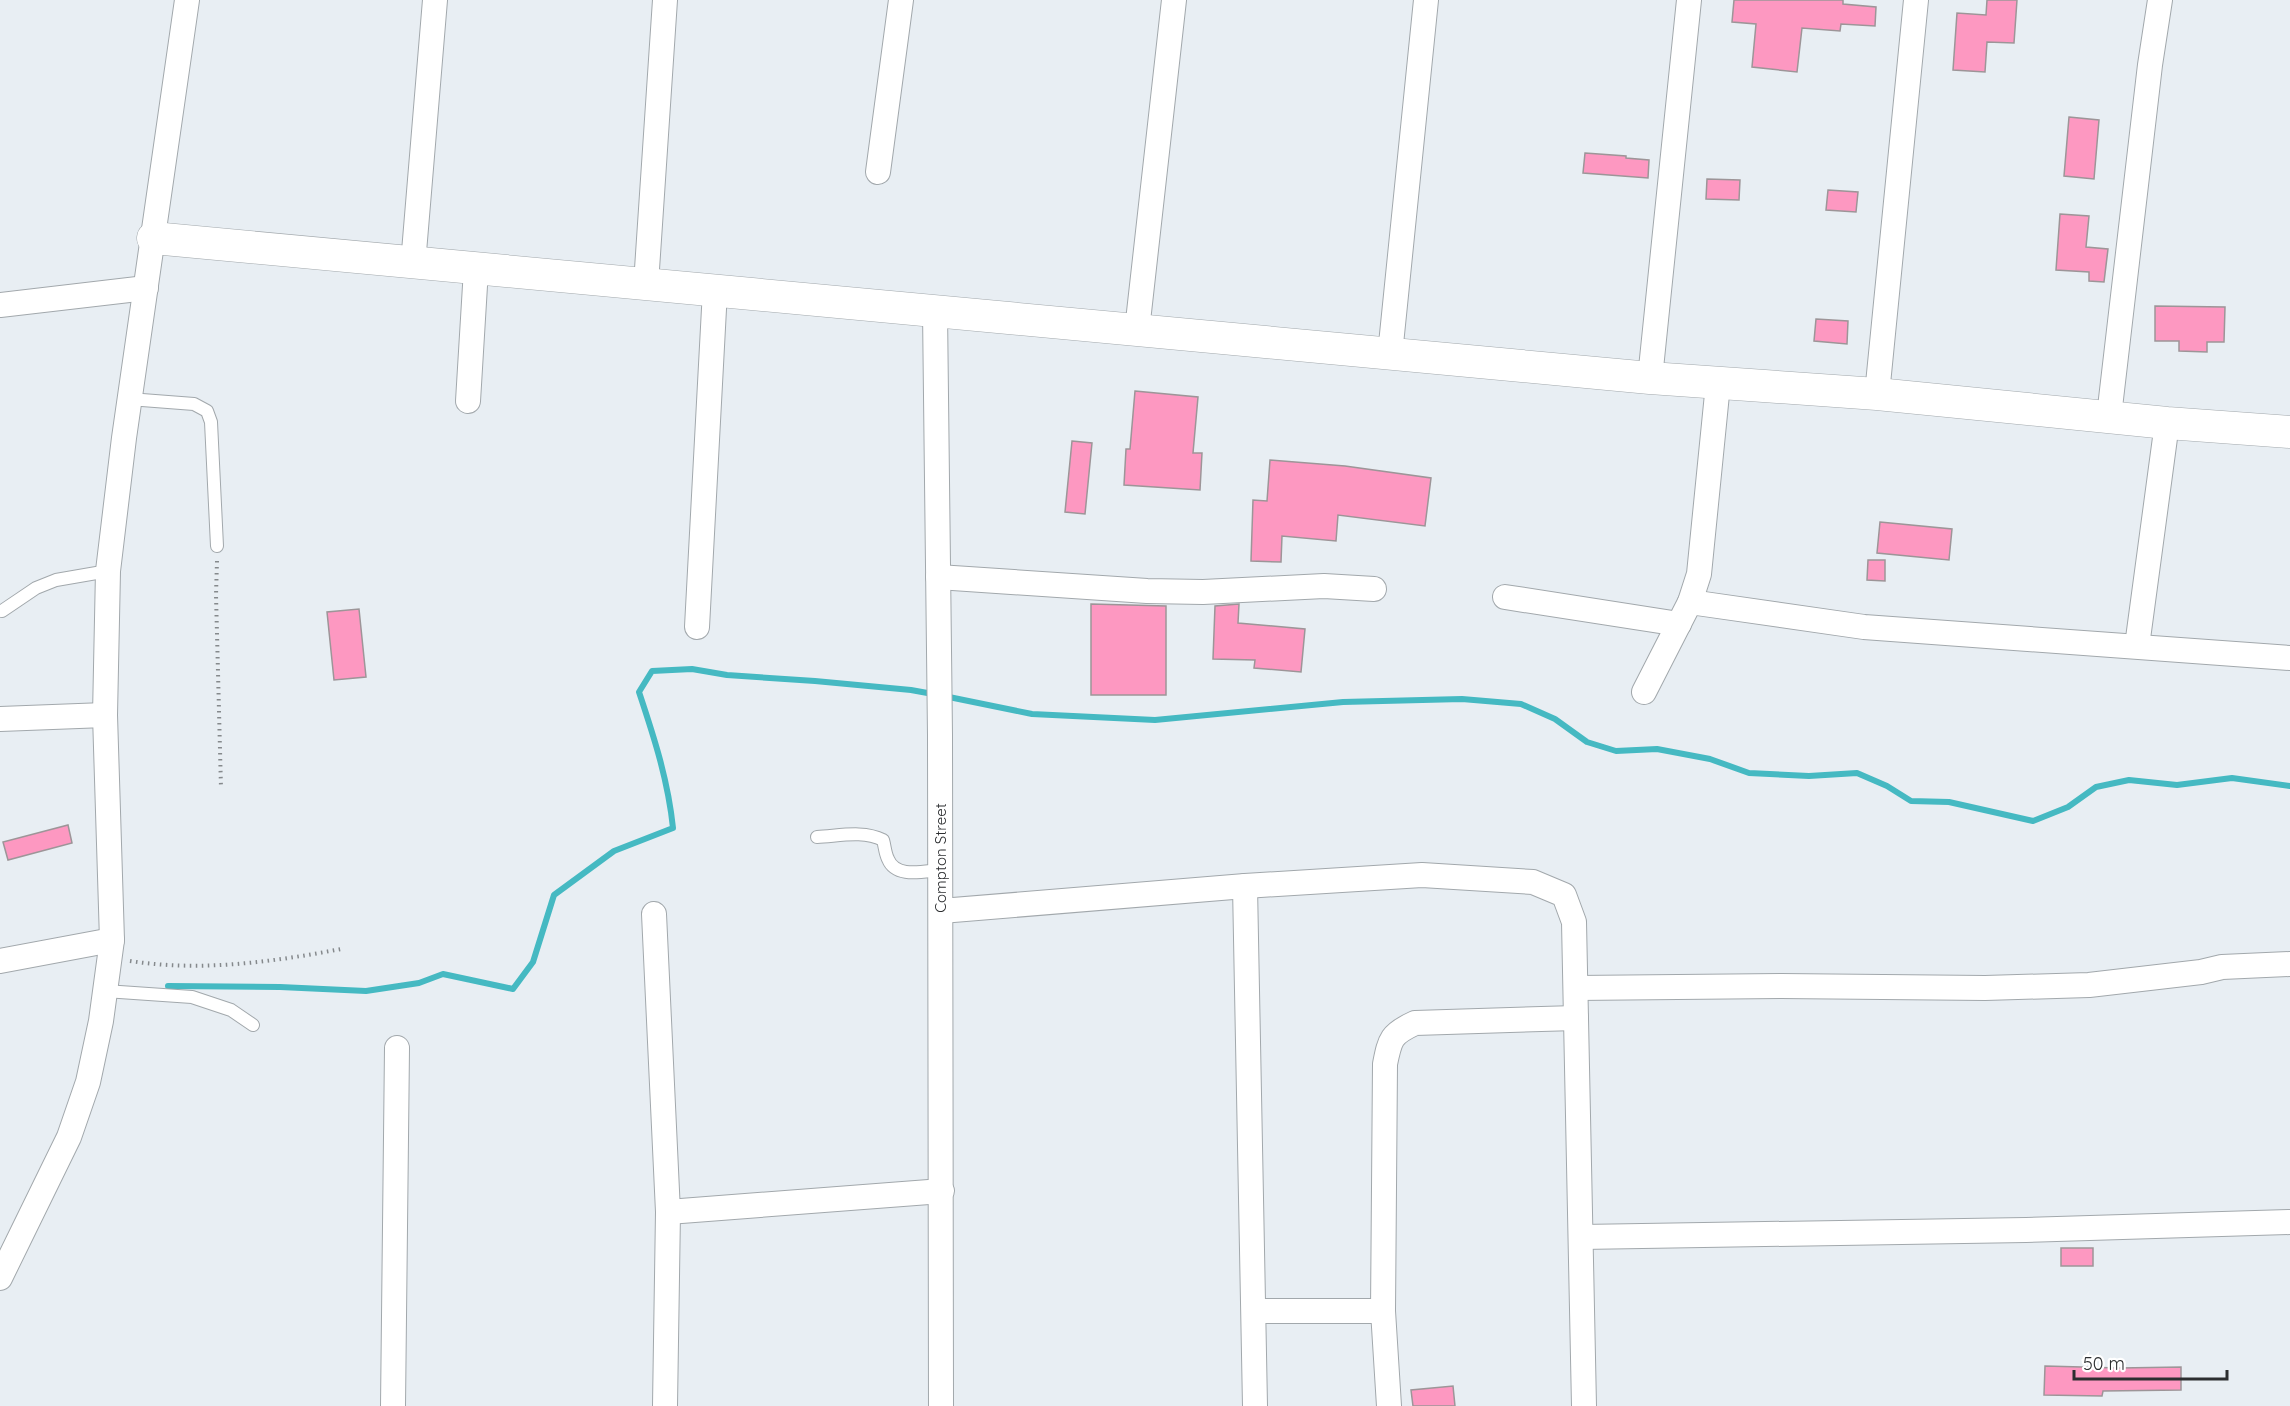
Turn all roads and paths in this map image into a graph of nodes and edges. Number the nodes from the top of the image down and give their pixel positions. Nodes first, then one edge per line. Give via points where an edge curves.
1 (187, 0) edge
2 (435, 0) edge
3 (665, 0) edge
4 (901, 0) edge
5 (1174, 0) edge
6 (1426, 0) edge
7 (1689, 0) edge
8 (1916, 0) edge
9 (2160, 0) edge
10 (878, 172) dead end
11 (153, 238) junction
12 (413, 264) junction
13 (476, 269) junction
14 (646, 284) junction
15 (146, 288) junction
16 (715, 290) junction
17 (0, 305) edge
18 (935, 311) junction
19 (1137, 330) junction
20 (1390, 354) junction
21 (1650, 378) junction
22 (1718, 384) junction
23 (1877, 394) junction
24 (129, 399) junction
25 (468, 401) dead end
26 (2109, 416) junction
27 (2167, 423) junction
28 (2290, 432) edge
29 (218, 546) joint
30 (108, 571) junction
31 (938, 577) junction
32 (1374, 589) dead end
33 (1505, 597) dead end
34 (1690, 602) junction
35 (3, 611) dead end
36 (1679, 624) junction
37 (697, 627) dead end
38 (2137, 646) junction
39 (2290, 658) edge
40 (1644, 692) dead end
41 (105, 715) junction
42 (0, 719) edge
43 (220, 788) dead end
44 (817, 837) dead end
45 (941, 870) junction
46 (1245, 886) junction
47 (941, 911) junction
48 (654, 914) dead end
49 (111, 949) junction
50 (341, 949) dead end
51 (0, 961) edge
52 (2290, 964) edge
53 (1575, 988) junction
54 (105, 991) junction
55 (1576, 1018) junction
56 (253, 1025) dead end
57 (397, 1048) dead end
58 (942, 1191) junction
59 (668, 1212) junction
60 (2290, 1222) edge
61 (1581, 1237) junction
62 (0, 1278) edge
63 (1255, 1311) junction
64 (1383, 1311) junction
65 (393, 1406) edge
66 (665, 1406) edge
67 (941, 1406) edge
68 (1256, 1406) edge
69 (1389, 1406) edge
70 (1584, 1406) edge

1 - 11 street
2 - 12 street
3 - 14 street
4 - 10 street
5 - 19 street
6 - 20 street
7 - 21 street
8 - 23 street
9 - 26 street
11 - 12 street
11 - 15 street
12 - 13 street
13 - 14 street
13 - 25 street
14 - 16 street
15 - 17 street
15 - 24 street
16 - 18 street
16 - 37 street
18 - 19 street
18 - 31 street, Compton Street
19 - 20 street
20 - 21 street
21 - 22 street
22 - 23 street
22 - 34 street via 1699,574
23 - 26 street
24 - 29 lane via 194,405 207,411 211,422
24 - 30 street
26 - 27 street
27 - 28 street
27 - 38 street
29 - 43 path
30 - 35 lane via 56,580 36,588
30 - 41 street
31 - 32 street via 1147,591 1324,586
31 - 45 street, Compton Street
33 - 36 street
34 - 36 street
34 - 38 street via 1864,627
36 - 40 street
38 - 39 street
41 - 42 street
41 - 49 street
44 - 45 lane via 875,836 883,840 888,859 897,870
45 - 47 street, Compton Street
46 - 47 street
46 - 53 street via 1422,875 1533,882 1564,895 1574,922
46 - 63 street
47 - 58 street, Compton Street
48 - 59 street
49 - 50 path via 160,964 220,966
49 - 51 street
49 - 54 street
52 - 53 street via 2222,967 2089,985
53 - 55 street
54 - 56 lane via 192,997 231,1010
54 - 62 street via 88,1082 69,1137
55 - 61 street
55 - 64 street via 1415,1023 1389,1041 1385,1064
57 - 65 street
58 - 59 street
58 - 67 street, Compton Street
59 - 66 street
60 - 61 street
61 - 70 street
63 - 64 street
63 - 68 street
64 - 69 street

